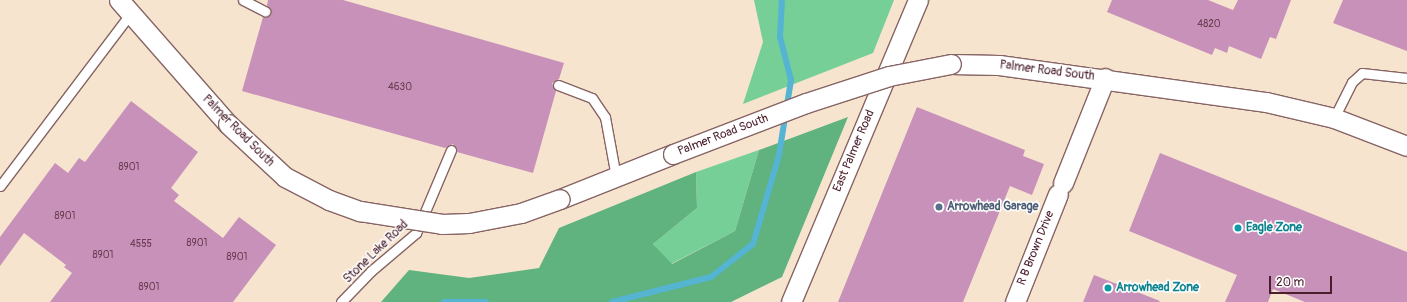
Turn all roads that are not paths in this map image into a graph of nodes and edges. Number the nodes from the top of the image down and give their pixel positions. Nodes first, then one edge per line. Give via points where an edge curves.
1 (243, 0) edge
2 (918, 0) edge
3 (125, 7) edge
4 (265, 11) dead end
5 (1105, 78) junction
6 (1407, 78) edge
7 (558, 85) dead end
8 (1334, 118) junction
9 (1407, 146) edge
10 (451, 150) dead end
11 (616, 177) junction
12 (0, 186) edge
13 (1017, 300) edge
14 (342, 302) edge
15 (791, 302) edge

1 - 4 lane
2 - 15 street, East Palmer Road
3 - 11 street, Palmer Road South, bridge via 228,124 285,177 329,200 360,212 442,224 469,223 521,213
3 - 12 lane
5 - 8 street, Palmer Road South via 1266,102
5 - 11 street, Palmer Road South, bridge via 999,65 951,64 881,78 806,103
5 - 13 street, R B Brown Drive
6 - 8 lane via 1362,73 1352,82
7 - 11 lane via 592,98 605,117
8 - 9 street, Palmer Road South
10 - 14 lane, Stone Lake Road via 416,233 371,271

